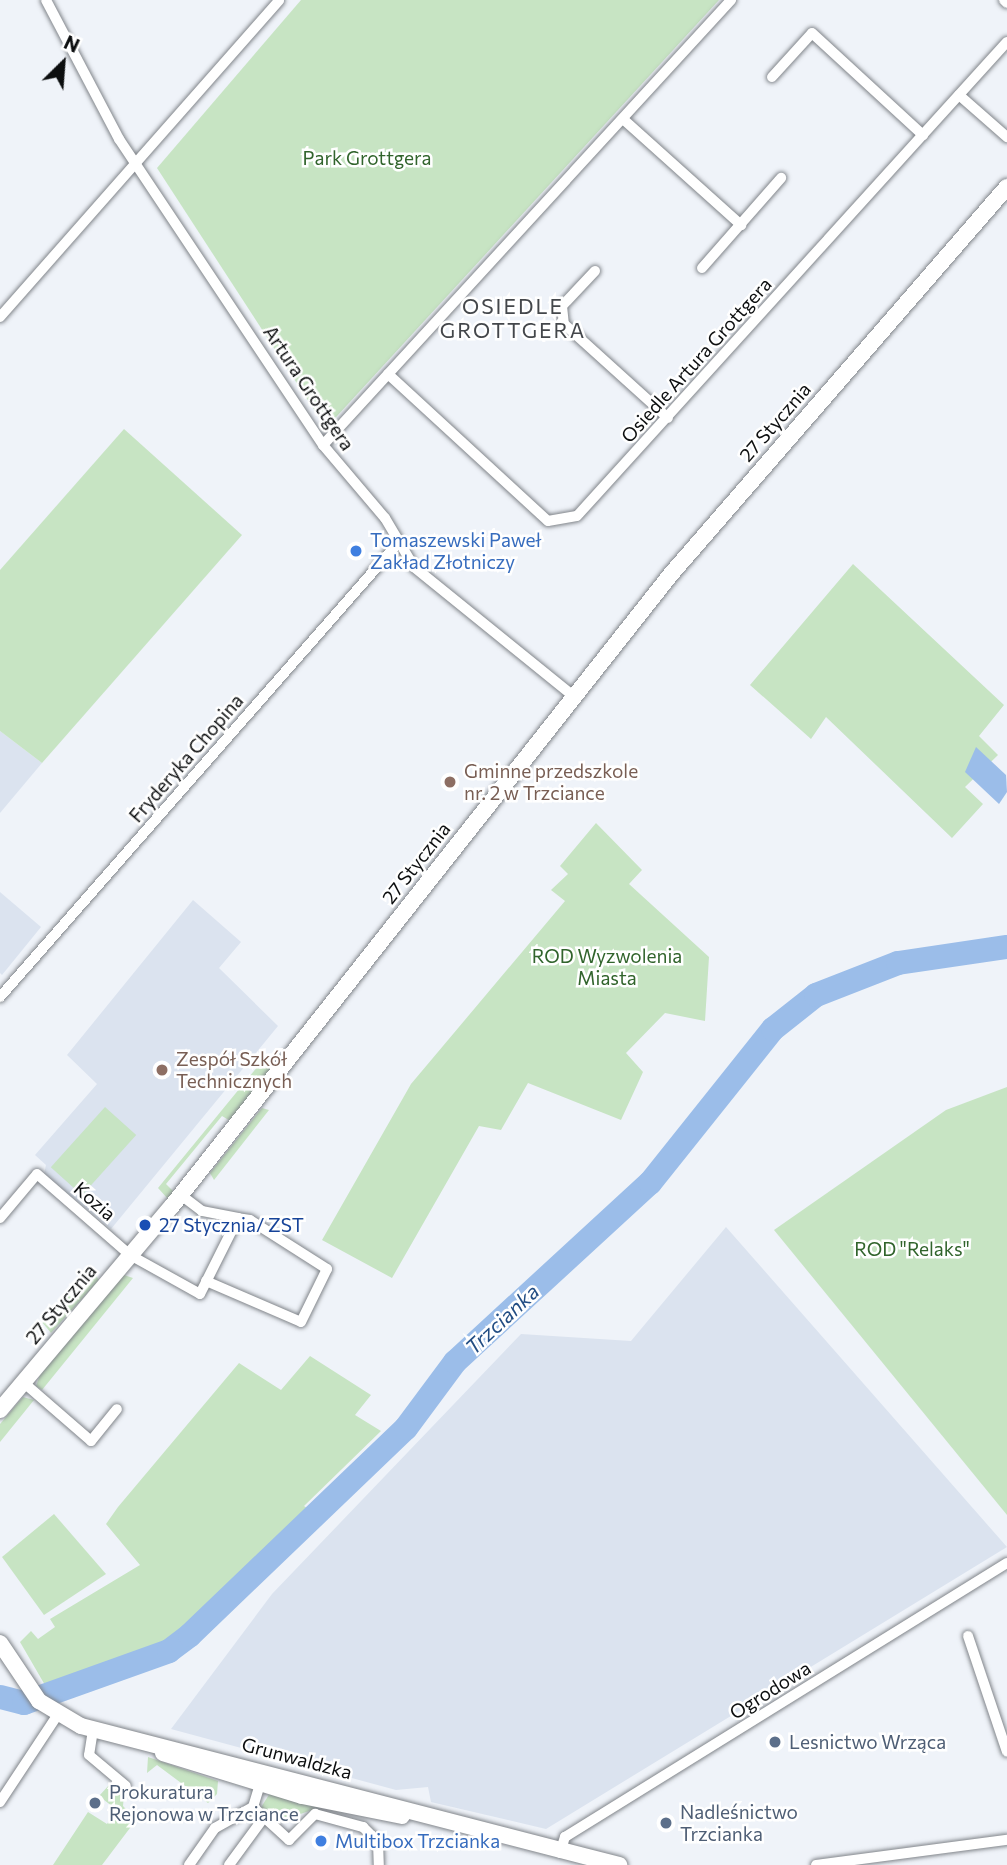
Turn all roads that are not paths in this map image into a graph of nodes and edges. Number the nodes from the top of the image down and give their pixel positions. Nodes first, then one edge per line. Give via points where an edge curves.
1 (46, 0) edge
2 (279, 0) edge
3 (731, 0) edge
4 (1007, 42) edge
5 (772, 77) dead end
6 (959, 95) junction
7 (623, 119) junction
8 (923, 135) junction
9 (1007, 136) edge
10 (136, 160) junction
11 (781, 178) dead end
12 (1007, 187) edge
13 (741, 225) junction
14 (702, 268) dead end
15 (595, 271) dead end
16 (0, 317) edge
17 (388, 374) junction
18 (668, 418) junction
19 (323, 445) junction
20 (398, 542) junction
21 (572, 695) junction
22 (1, 993) edge
23 (181, 1195) junction
24 (0, 1218) edge
25 (237, 1218) junction
26 (130, 1255) junction
27 (206, 1282) junction
28 (23, 1382) junction
29 (0, 1409) edge
30 (117, 1409) dead end
31 (1007, 1563) edge
32 (968, 1636) dead end
33 (0, 1643) edge
34 (50, 1711) junction
35 (93, 1730) junction
36 (1007, 1752) edge
37 (262, 1777) junction
38 (126, 1786) dead end
39 (0, 1802) edge
40 (253, 1807) junction
41 (430, 1818) junction
42 (262, 1821) junction
43 (1007, 1840) edge
44 (560, 1853) junction
45 (189, 1865) edge
46 (229, 1865) edge
47 (379, 1865) edge
48 (620, 1865) edge
49 (816, 1865) edge

1 - 10 street, Artura Grottgera
2 - 10 street
3 - 7 street
4 - 6 street, Osiedle Artura Grottgera
5 - 8 street via 812,33
6 - 8 street, Osiedle Artura Grottgera
6 - 9 street
7 - 13 street
7 - 17 street
8 - 18 street, Osiedle Artura Grottgera
10 - 16 street
10 - 19 street, Artura Grottgera
11 - 13 street
12 - 21 main road, 27 Stycznia
13 - 14 street
15 - 18 street via 562,306 564,324
17 - 18 street, Osiedle Artura Grottgera via 548,521 577,516
17 - 19 street
19 - 20 street, Artura Grottgera
20 - 21 street, Artura Grottgera via 414,567
20 - 22 street, Fryderyka Chopina
21 - 23 main road, 27 Stycznia
23 - 25 street via 202,1211
23 - 26 main road, 27 Stycznia
24 - 26 street, Kozia via 37,1174
25 - 27 street
25 - 27 street via 327,1269 300,1322
26 - 27 street, Kozia via 200,1294
26 - 28 main road, 27 Stycznia
28 - 29 main road, 27 Stycznia
28 - 30 street via 91,1441
31 - 44 street, Ogrodowa via 565,1837
32 - 36 street
33 - 34 main road
34 - 35 main road, Grunwaldzka
34 - 39 street
35 - 37 main road, Grunwaldzka
35 - 38 street via 89,1755
37 - 40 street
37 - 41 main road, Grunwaldzka via 383,1802
37 - 41 main road, Grunwaldzka via 369,1812
40 - 42 street
40 - 45 street via 215,1828
41 - 44 main road, Grunwaldzka
42 - 46 street
42 - 47 street via 289,1840 315,1814 363,1827 378,1842
43 - 49 street
44 - 48 main road, Grunwaldzka

